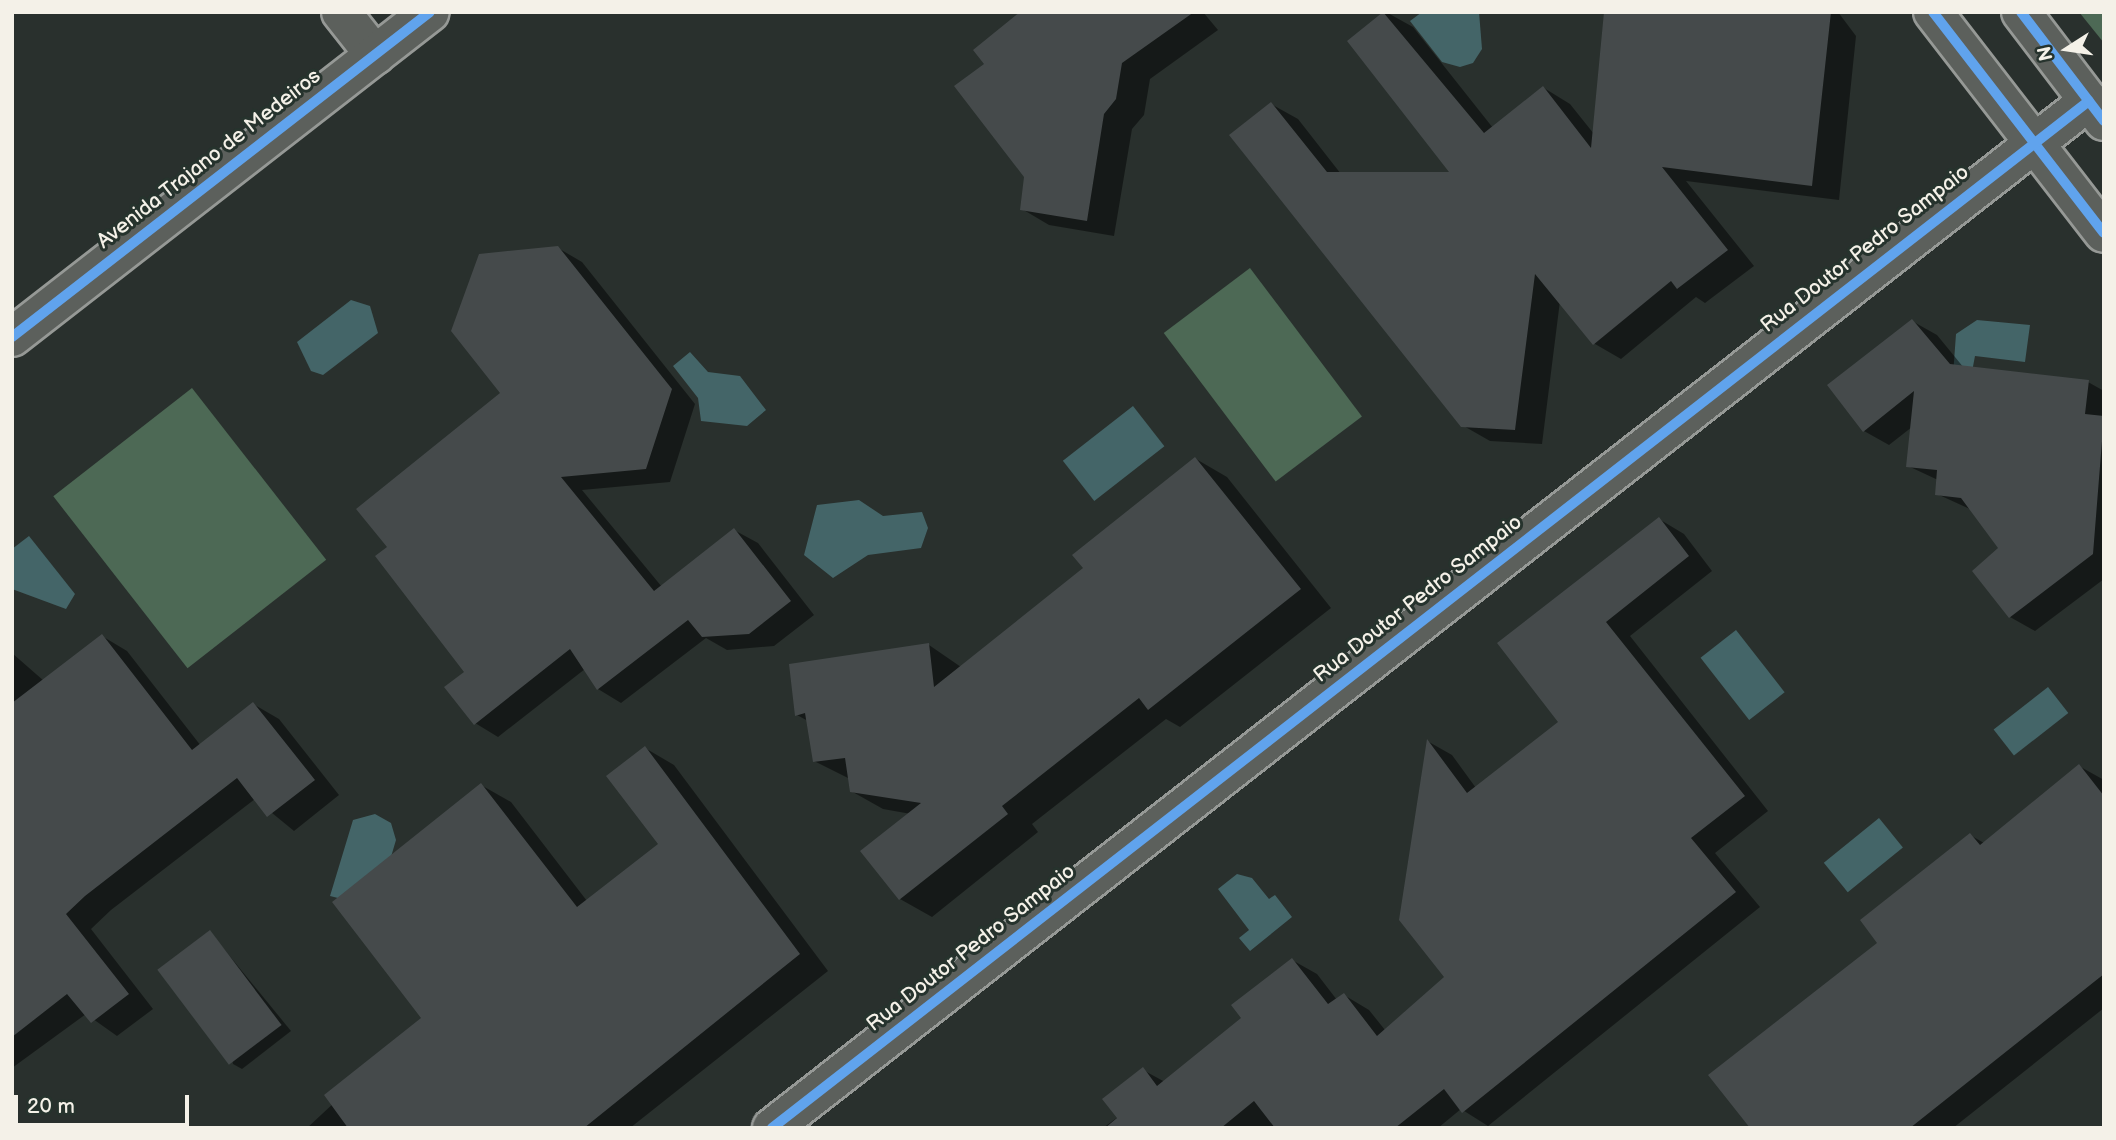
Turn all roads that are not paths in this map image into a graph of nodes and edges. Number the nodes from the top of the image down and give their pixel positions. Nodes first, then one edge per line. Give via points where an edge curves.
1 (341, 12) edge
2 (430, 12) edge
3 (1933, 12) edge
4 (2021, 12) edge
5 (375, 55) junction
6 (2096, 111) edge
7 (2034, 141) junction
8 (2104, 233) edge
9 (12, 337) edge
10 (772, 1128) edge

1 - 5 street
2 - 5 street, Avenida Trajano de Medeiros
3 - 7 street
4 - 6 street
5 - 9 street, Avenida Trajano de Medeiros
6 - 7 street, Rua Doutor Pedro Sampaio
7 - 8 street
7 - 10 street, Rua Doutor Pedro Sampaio

